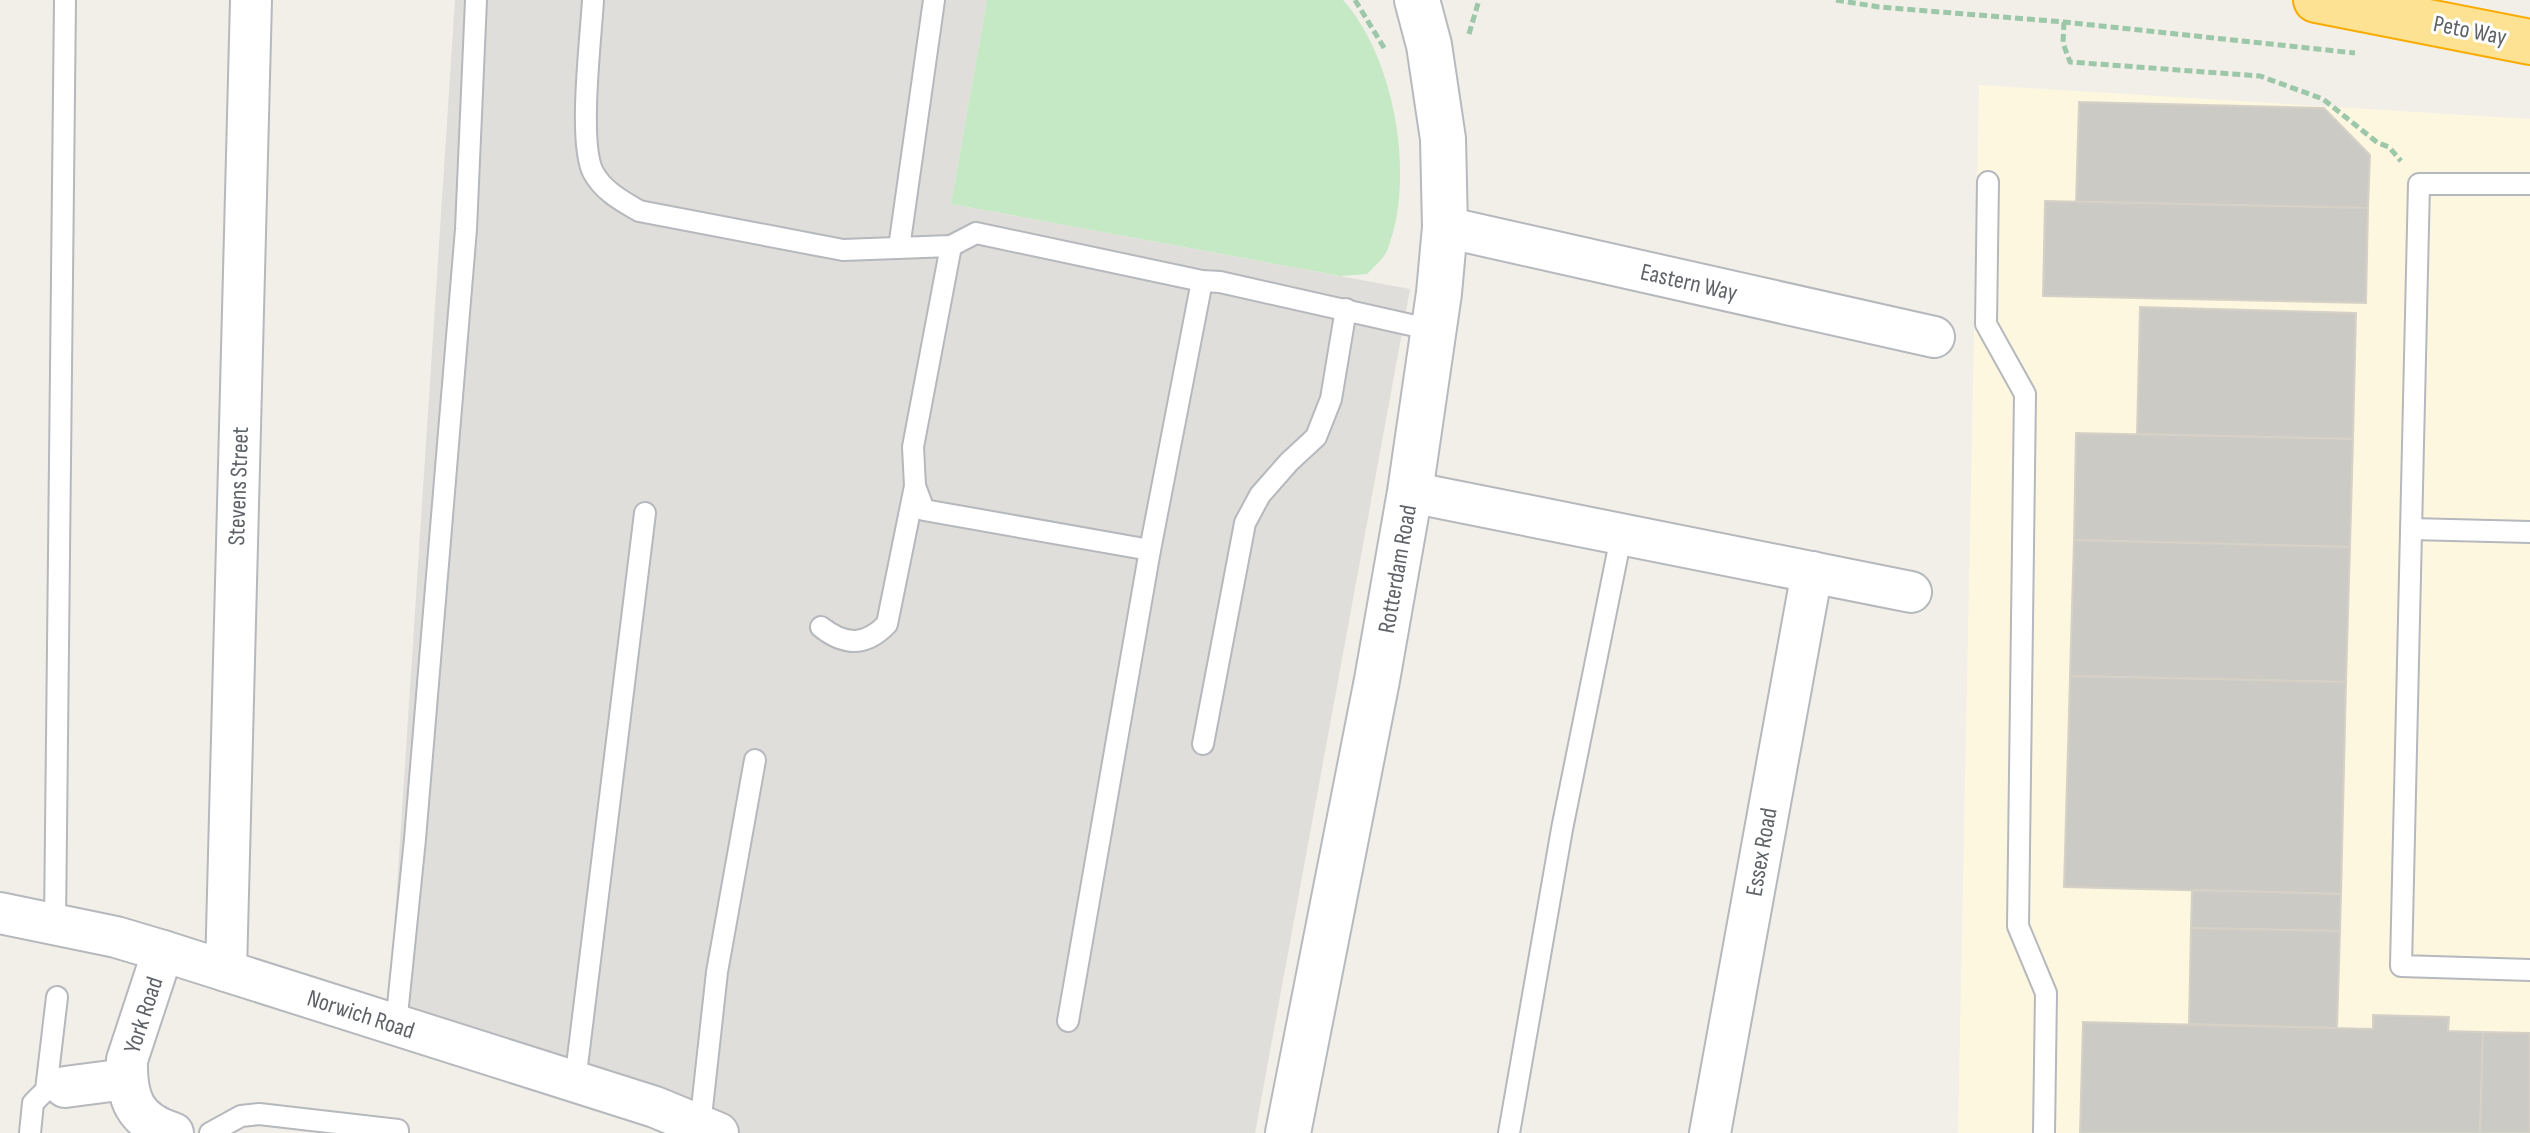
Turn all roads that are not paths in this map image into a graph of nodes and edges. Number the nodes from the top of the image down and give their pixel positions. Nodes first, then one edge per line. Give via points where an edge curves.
1 (65, 0) edge
2 (251, 0) edge
3 (476, 0) edge
4 (593, 0) edge
5 (934, 0) edge
6 (1417, 0) edge
7 (2316, 0) edge
8 (2530, 42) edge
9 (1988, 182) dead end
10 (2530, 184) edge
11 (1445, 227) junction
12 (951, 246) junction
13 (899, 248) junction
14 (1202, 281) junction
15 (1346, 309) junction
16 (1433, 330) junction
17 (1934, 337) dead end
18 (915, 486) junction
19 (1410, 492) junction
20 (645, 513) dead end
21 (2411, 529) junction
22 (1622, 532) junction
23 (2530, 532) edge
24 (1150, 550) junction
25 (1812, 572) junction
26 (1911, 592) dead end
27 (821, 627) dead end
28 (1203, 744) dead end
29 (755, 760) dead end
30 (0, 913) edge
31 (55, 924) junction
32 (163, 951) junction
33 (2530, 970) edge
34 (226, 971) junction
35 (57, 997) dead end
36 (1068, 1021) dead end
37 (396, 1025) junction
38 (126, 1079) junction
39 (575, 1082) junction
40 (56, 1088) junction
41 (651, 1120) edge
42 (709, 1129) edge
43 (30, 1133) edge
44 (173, 1133) edge
45 (210, 1133) edge
46 (398, 1133) edge
47 (1288, 1133) edge
48 (1509, 1133) edge
49 (1710, 1133) edge
50 (2044, 1133) edge

1 - 31 lane
2 - 34 street, Stevens Street
3 - 37 lane via 466,229
4 - 13 lane via 586,126 592,171 610,194 639,211 843,250
5 - 13 lane
6 - 11 street, Rotterdam Road via 1443,139
7 - 8 highway, Peto Way
9 - 50 lane via 1986,324 2025,394 2018,926 2046,993
10 - 21 lane via 2419,184
11 - 16 street, Rotterdam Road
11 - 17 street, Eastern Way
12 - 13 lane
12 - 14 lane via 976,233
12 - 18 lane via 913,447
14 - 15 lane
14 - 24 lane
15 - 16 lane
15 - 28 lane via 1331,399 1316,437 1260,495 1245,523
16 - 19 street, Rotterdam Road
18 - 24 lane via 924,510
18 - 27 lane via 887,624 875,637 859,641 834,638
19 - 22 street
19 - 47 street, Rotterdam Road
20 - 39 lane
21 - 23 lane
21 - 33 lane via 2401,966
22 - 25 street
22 - 48 lane via 1565,813
24 - 36 lane
25 - 26 street
25 - 49 street, Essex Road
29 - 42 lane via 717,972
30 - 31 street, Norwich Road
31 - 32 street, Norwich Road
32 - 34 street, Norwich Road
32 - 38 street, York Road via 127,1060
34 - 37 street, Norwich Road
35 - 40 lane
37 - 39 street, Norwich Road
38 - 40 street, York Road
38 - 44 street, York Road via 128,1095 144,1119
39 - 41 street, Norwich Road
40 - 43 lane via 33,1103
41 - 42 street, Norwich Road
45 - 46 lane via 241,1116 259,1114

